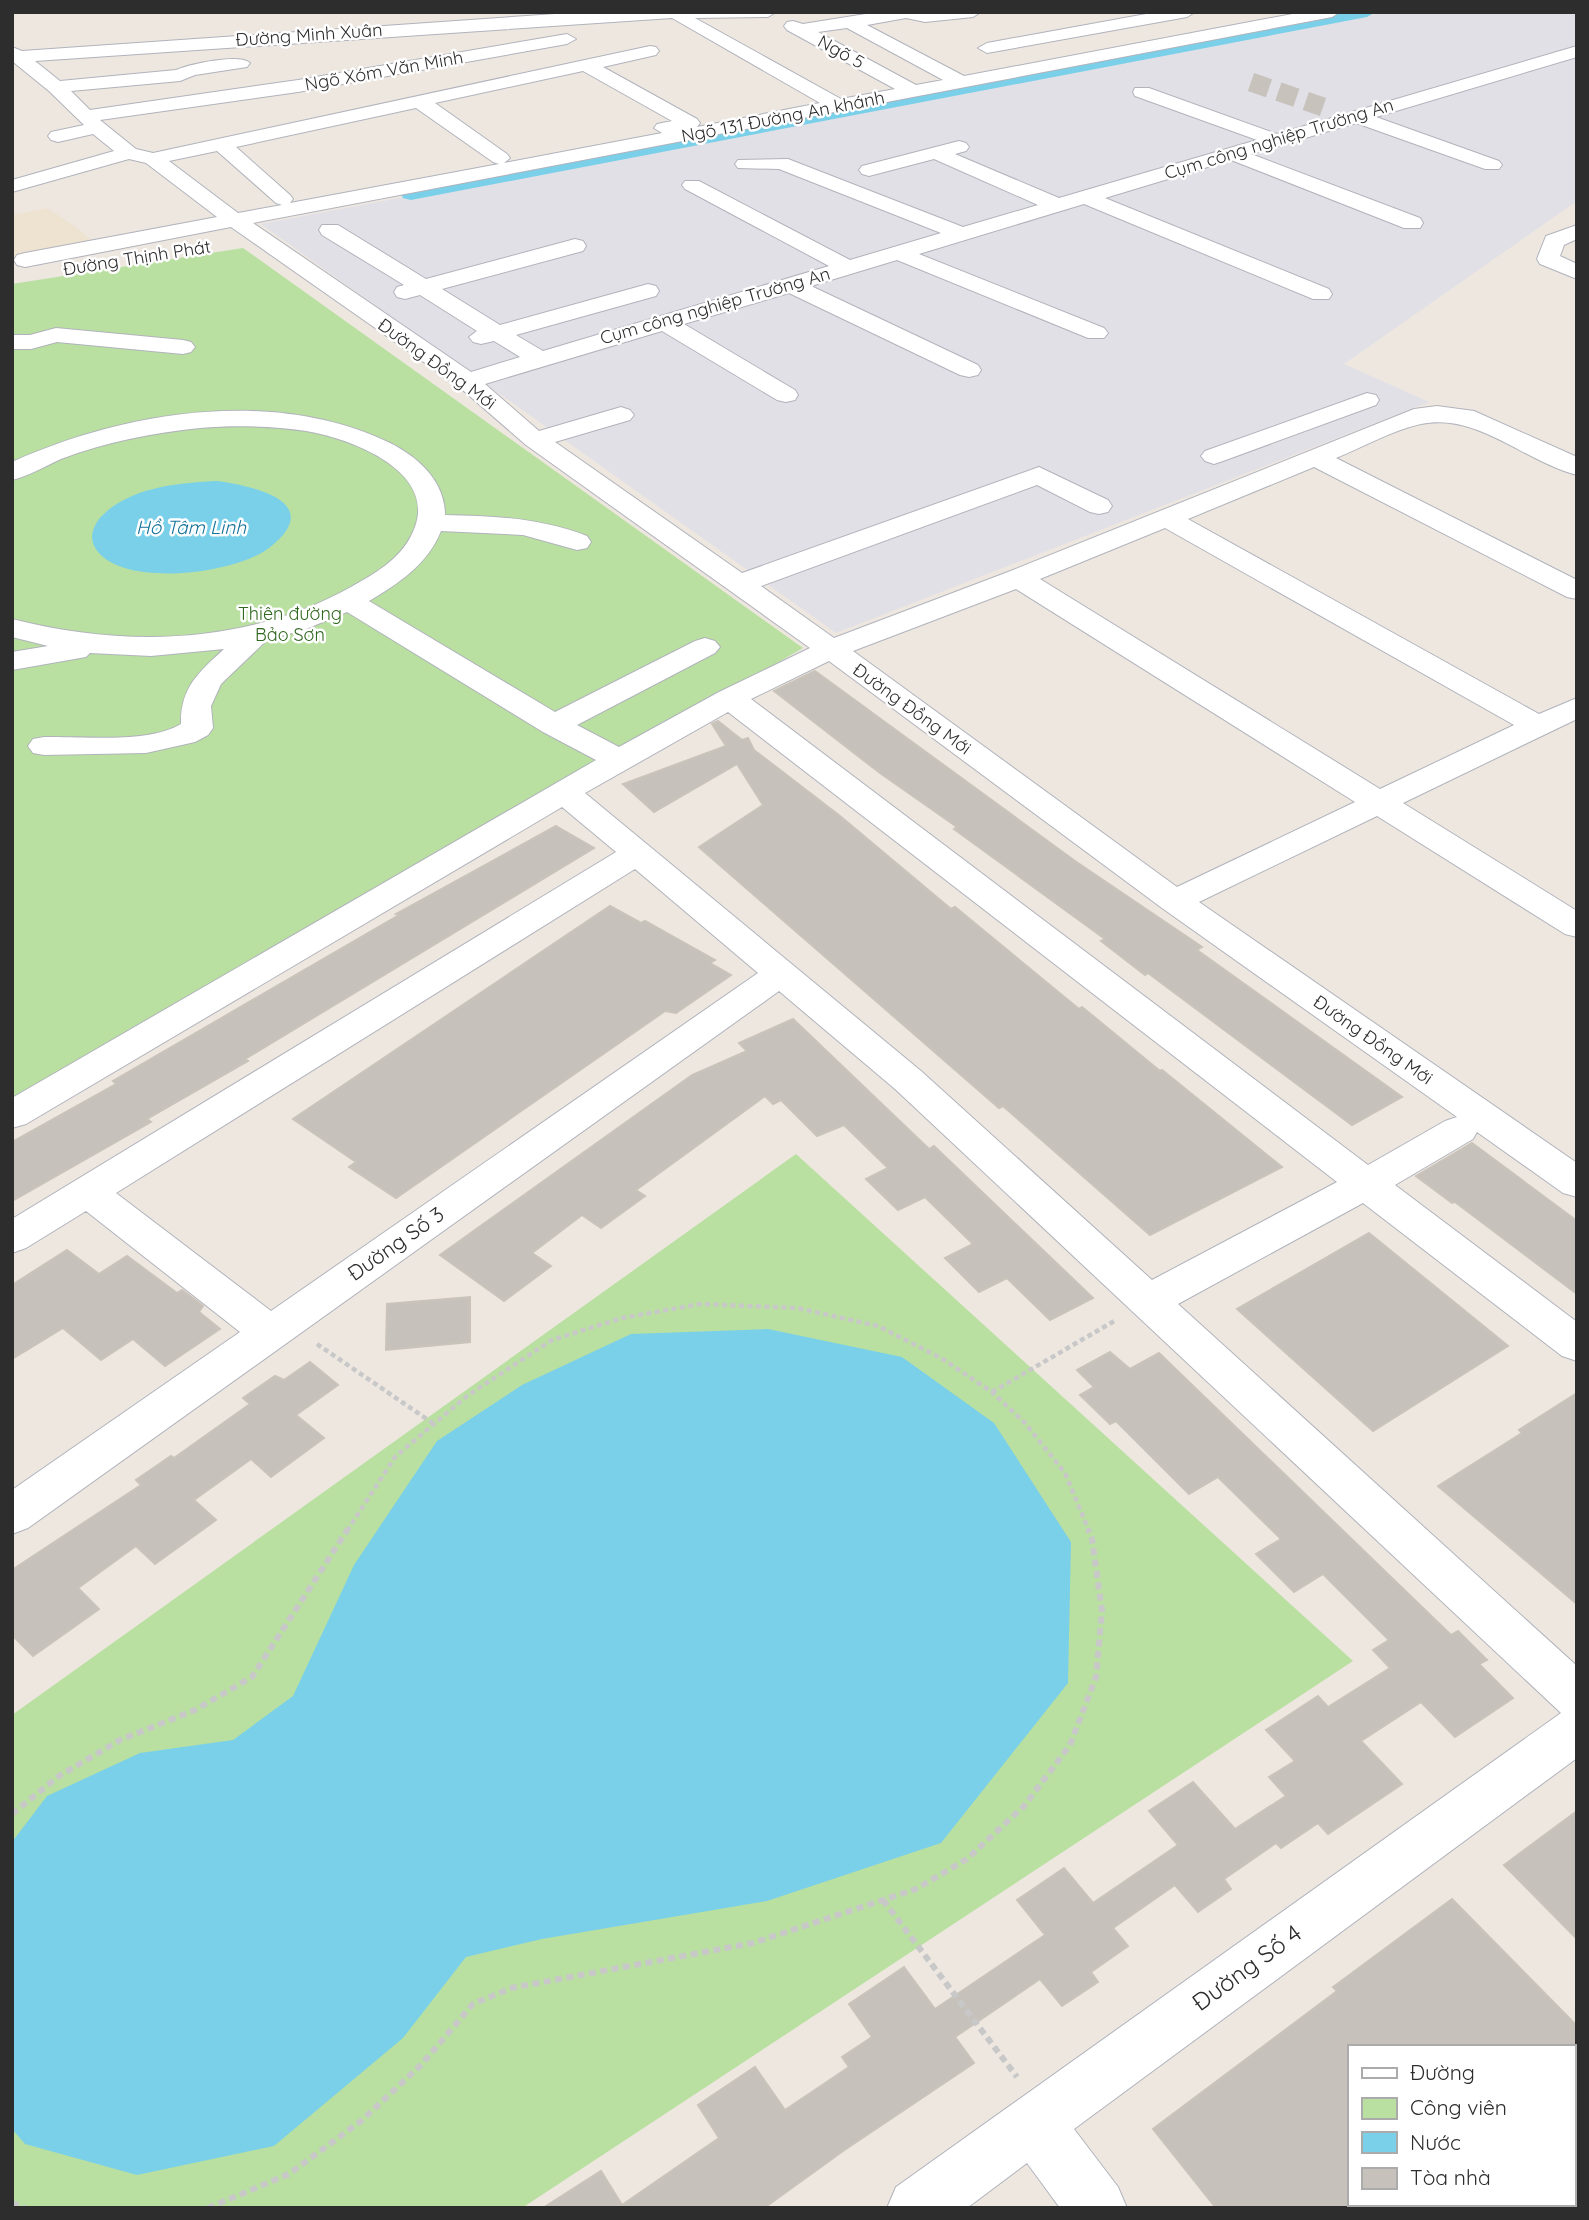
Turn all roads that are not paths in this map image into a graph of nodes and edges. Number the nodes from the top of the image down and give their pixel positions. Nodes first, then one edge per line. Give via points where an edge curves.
1 (768, 12) edge
2 (972, 12) edge
3 (1109, 12) edge
4 (1184, 12) edge
5 (1332, 12) edge
6 (678, 15) edge
7 (925, 17) junction
8 (531, 21) junction
9 (849, 22) junction
10 (800, 30) junction
11 (950, 30) dead end
12 (710, 32) junction
13 (1227, 32) junction
14 (283, 37) junction
15 (1042, 38) junction
16 (561, 40) junction
17 (650, 51) dead end
18 (1577, 51) edge
19 (16, 54) edge
20 (256, 61) dead end
21 (586, 65) junction
22 (1031, 69) junction
23 (380, 71) junction
24 (23, 81) dead end
25 (50, 82) junction
26 (312, 83) junction
27 (962, 83) junction
28 (914, 92) junction
29 (1142, 92) dead end
30 (419, 101) junction
31 (839, 106) junction
32 (1323, 107) tunnel mouth
33 (1354, 117) junction
34 (91, 122) junction
35 (1244, 129) junction
36 (58, 136) dead end
37 (1275, 140) junction
38 (220, 143) junction
39 (971, 143) dead end
40 (1194, 145) dead end
41 (129, 153) junction
42 (936, 153) junction
43 (1230, 153) junction
44 (153, 159) junction
45 (500, 159) junction
46 (745, 164) dead end
47 (1492, 165) dead end
48 (870, 170) dead end
49 (692, 185) dead end
50 (12, 186) edge
51 (1084, 197) junction
52 (284, 199) junction
53 (1056, 205) junction
54 (1412, 223) dead end
55 (241, 225) junction
56 (330, 230) dead end
57 (969, 231) junction
58 (1577, 231) edge
59 (575, 246) dead end
60 (896, 252) junction
61 (25, 265) edge
62 (847, 267) junction
63 (1577, 272) edge
64 (789, 284) junction
65 (420, 287) junction
66 (648, 291) dead end
67 (1321, 294) dead end
68 (356, 306) junction
69 (662, 321) junction
70 (495, 332) junction
71 (1096, 333) dead end
72 (12, 342) edge
73 (183, 347) dead end
74 (428, 353) junction
75 (538, 358) junction
76 (969, 370) dead end
77 (467, 381) junction
78 (786, 395) dead end
79 (1367, 400) dead end
80 (621, 415) dead end
81 (1308, 422) junction
82 (535, 440) junction
83 (1352, 442) junction
84 (1214, 456) dead end
85 (1315, 457) junction
86 (1577, 467) edge
87 (12, 472) edge
88 (1099, 506) dead end
89 (1167, 518) junction
90 (430, 522) junction
91 (577, 541) dead end
92 (1018, 578) junction
93 (740, 584) junction
94 (1577, 591) edge
95 (349, 601) junction
96 (12, 628) edge
97 (257, 633) junction
98 (105, 646) junction
99 (705, 647) dead end
100 (831, 649) junction
101 (12, 661) edge
102 (730, 698) junction
103 (1577, 706) edge
104 (554, 725) junction
105 (1536, 725) junction
106 (44, 746) dead end
107 (619, 760) junction
108 (564, 792) junction
109 (1378, 804) junction
110 (638, 853) junction
111 (1174, 901) junction
112 (1577, 926) edge
113 (780, 973) junction
114 (12, 1115) edge
115 (1459, 1130) dead end
116 (1577, 1183) edge
117 (1366, 1184) junction
118 (87, 1191) junction
119 (12, 1238) edge
120 (1149, 1300) junction
121 (270, 1333) junction
122 (1577, 1345) edge
123 (12, 1515) edge
124 (1577, 1697) edge
125 (1577, 1728) edge
126 (1033, 2123) junction
127 (917, 2208) edge
128 (1097, 2208) edge

1 - 6 street, Đường Minh Xuân
1 - 10 street, Ngõ 5
2 - 7 street
3 - 15 street via 1014,26
4 - 13 street
4 - 15 street
5 - 13 street, Ngõ 131 Đường An khánh
6 - 8 street, Đường Minh Xuân
6 - 12 street
6 - 16 street, Ngõ Xóm Văn Minh
7 - 9 street via 906,13
7 - 11 street
8 - 14 street, Đường Minh Xuân
8 - 16 street
9 - 10 street
9 - 27 street
10 - 28 street, Ngõ 5
12 - 23 street via 412,90
12 - 31 street
13 - 22 street, Ngõ 131 Đường An khánh
14 - 19 street, Đường Minh Xuân
14 - 26 street via 289,59
15 - 22 street via 981,45
16 - 23 street, Ngõ Xóm Văn Minh
17 - 21 street
18 - 33 street, Cụm công nghiệp Trường An
19 - 25 street
20 - 25 street via 180,75
21 - 30 street
21 - 45 street via 690,123
22 - 27 street, Ngõ 131 Đường An khánh
23 - 26 street, Ngõ Xóm Văn Minh
24 - 25 street
25 - 34 street
26 - 34 street, Ngõ Xóm Văn Minh
27 - 28 street, Ngõ 131 Đường An khánh
28 - 31 street, Ngõ 131 Đường An khánh
29 - 35 street
30 - 38 street
30 - 45 street
31 - 55 street, Ngõ 131 Đường An khánh
32 - 33 street
33 - 37 street, Cụm công nghiệp Trường An
33 - 47 street
34 - 36 street, Ngõ Xóm Văn Minh
34 - 41 street
35 - 37 street
35 - 40 street
37 - 43 street, Cụm công nghiệp Trường An
38 - 44 street
38 - 52 street
39 - 42 street
41 - 44 street
41 - 50 street
42 - 48 street
42 - 53 street
43 - 51 street, Cụm công nghiệp Trường An
43 - 54 street
44 - 55 street, Đường Đồng Mới
45 - 52 street
46 - 57 street via 780,163
49 - 62 street
51 - 53 street, Cụm công nghiệp Trường An
51 - 67 street
52 - 55 street
53 - 57 street, Cụm công nghiệp Trường An
55 - 61 street, Đường Thịnh Phát
55 - 61 street
55 - 68 street, Đường Đồng Mới
56 - 65 street
57 - 60 street, Cụm công nghiệp Trường An
58 - 63 street via 1554,241 1548,259
59 - 65 street
60 - 62 street, Cụm công nghiệp Trường An
60 - 71 street
62 - 64 street, Cụm công nghiệp Trường An
64 - 69 street, Cụm công nghiệp Trường An
64 - 76 street
65 - 68 street
65 - 70 street
66 - 70 street
68 - 74 street, Đường Đồng Mới
69 - 75 street, Cụm công nghiệp Trường An
69 - 78 street
70 - 74 street
70 - 75 street
72 - 73 street via 56,335
74 - 77 street, Đường Đồng Mới
75 - 77 street, Cụm công nghiệp Trường An
77 - 82 street, Đường Đồng Mới
79 - 81 street
80 - 82 street
81 - 83 street
81 - 84 street
82 - 93 street, Đường Đồng Mới
83 - 85 street
83 - 86 street via 1414,417 1465,416
85 - 89 street
85 - 94 street
87 - 90 street via 82,443 141,428 203,421 292,423 344,433 403,461 426,486
88 - 93 street via 1039,475
89 - 92 street
89 - 105 street
90 - 91 street via 523,526
90 - 95 street via 407,561
92 - 100 street
92 - 109 street
93 - 100 street, Đường Đồng Mới
95 - 97 street
95 - 104 street
96 - 98 street
97 - 98 street via 177,645
97 - 106 street via 208,680 196,706 197,728 187,736 135,745
98 - 101 street
99 - 104 street
100 - 102 street
100 - 111 street, Đường Đồng Mới
102 - 107 street
102 - 117 street
103 - 105 street
104 - 107 street
105 - 109 street
107 - 108 street
108 - 110 street
108 - 114 street
109 - 111 street
109 - 112 street
110 - 113 street
110 - 118 street
111 - 116 street, Đường Đồng Mới
113 - 120 street via 908,1080
113 - 121 street, Đường Số 3
115 - 117 street
117 - 120 street
117 - 122 street
118 - 119 street
118 - 121 street
120 - 124 street
121 - 123 street, Đường Số 3
125 - 126 street, Đường Số 4
126 - 127 street, Đường Số 4
126 - 128 street

